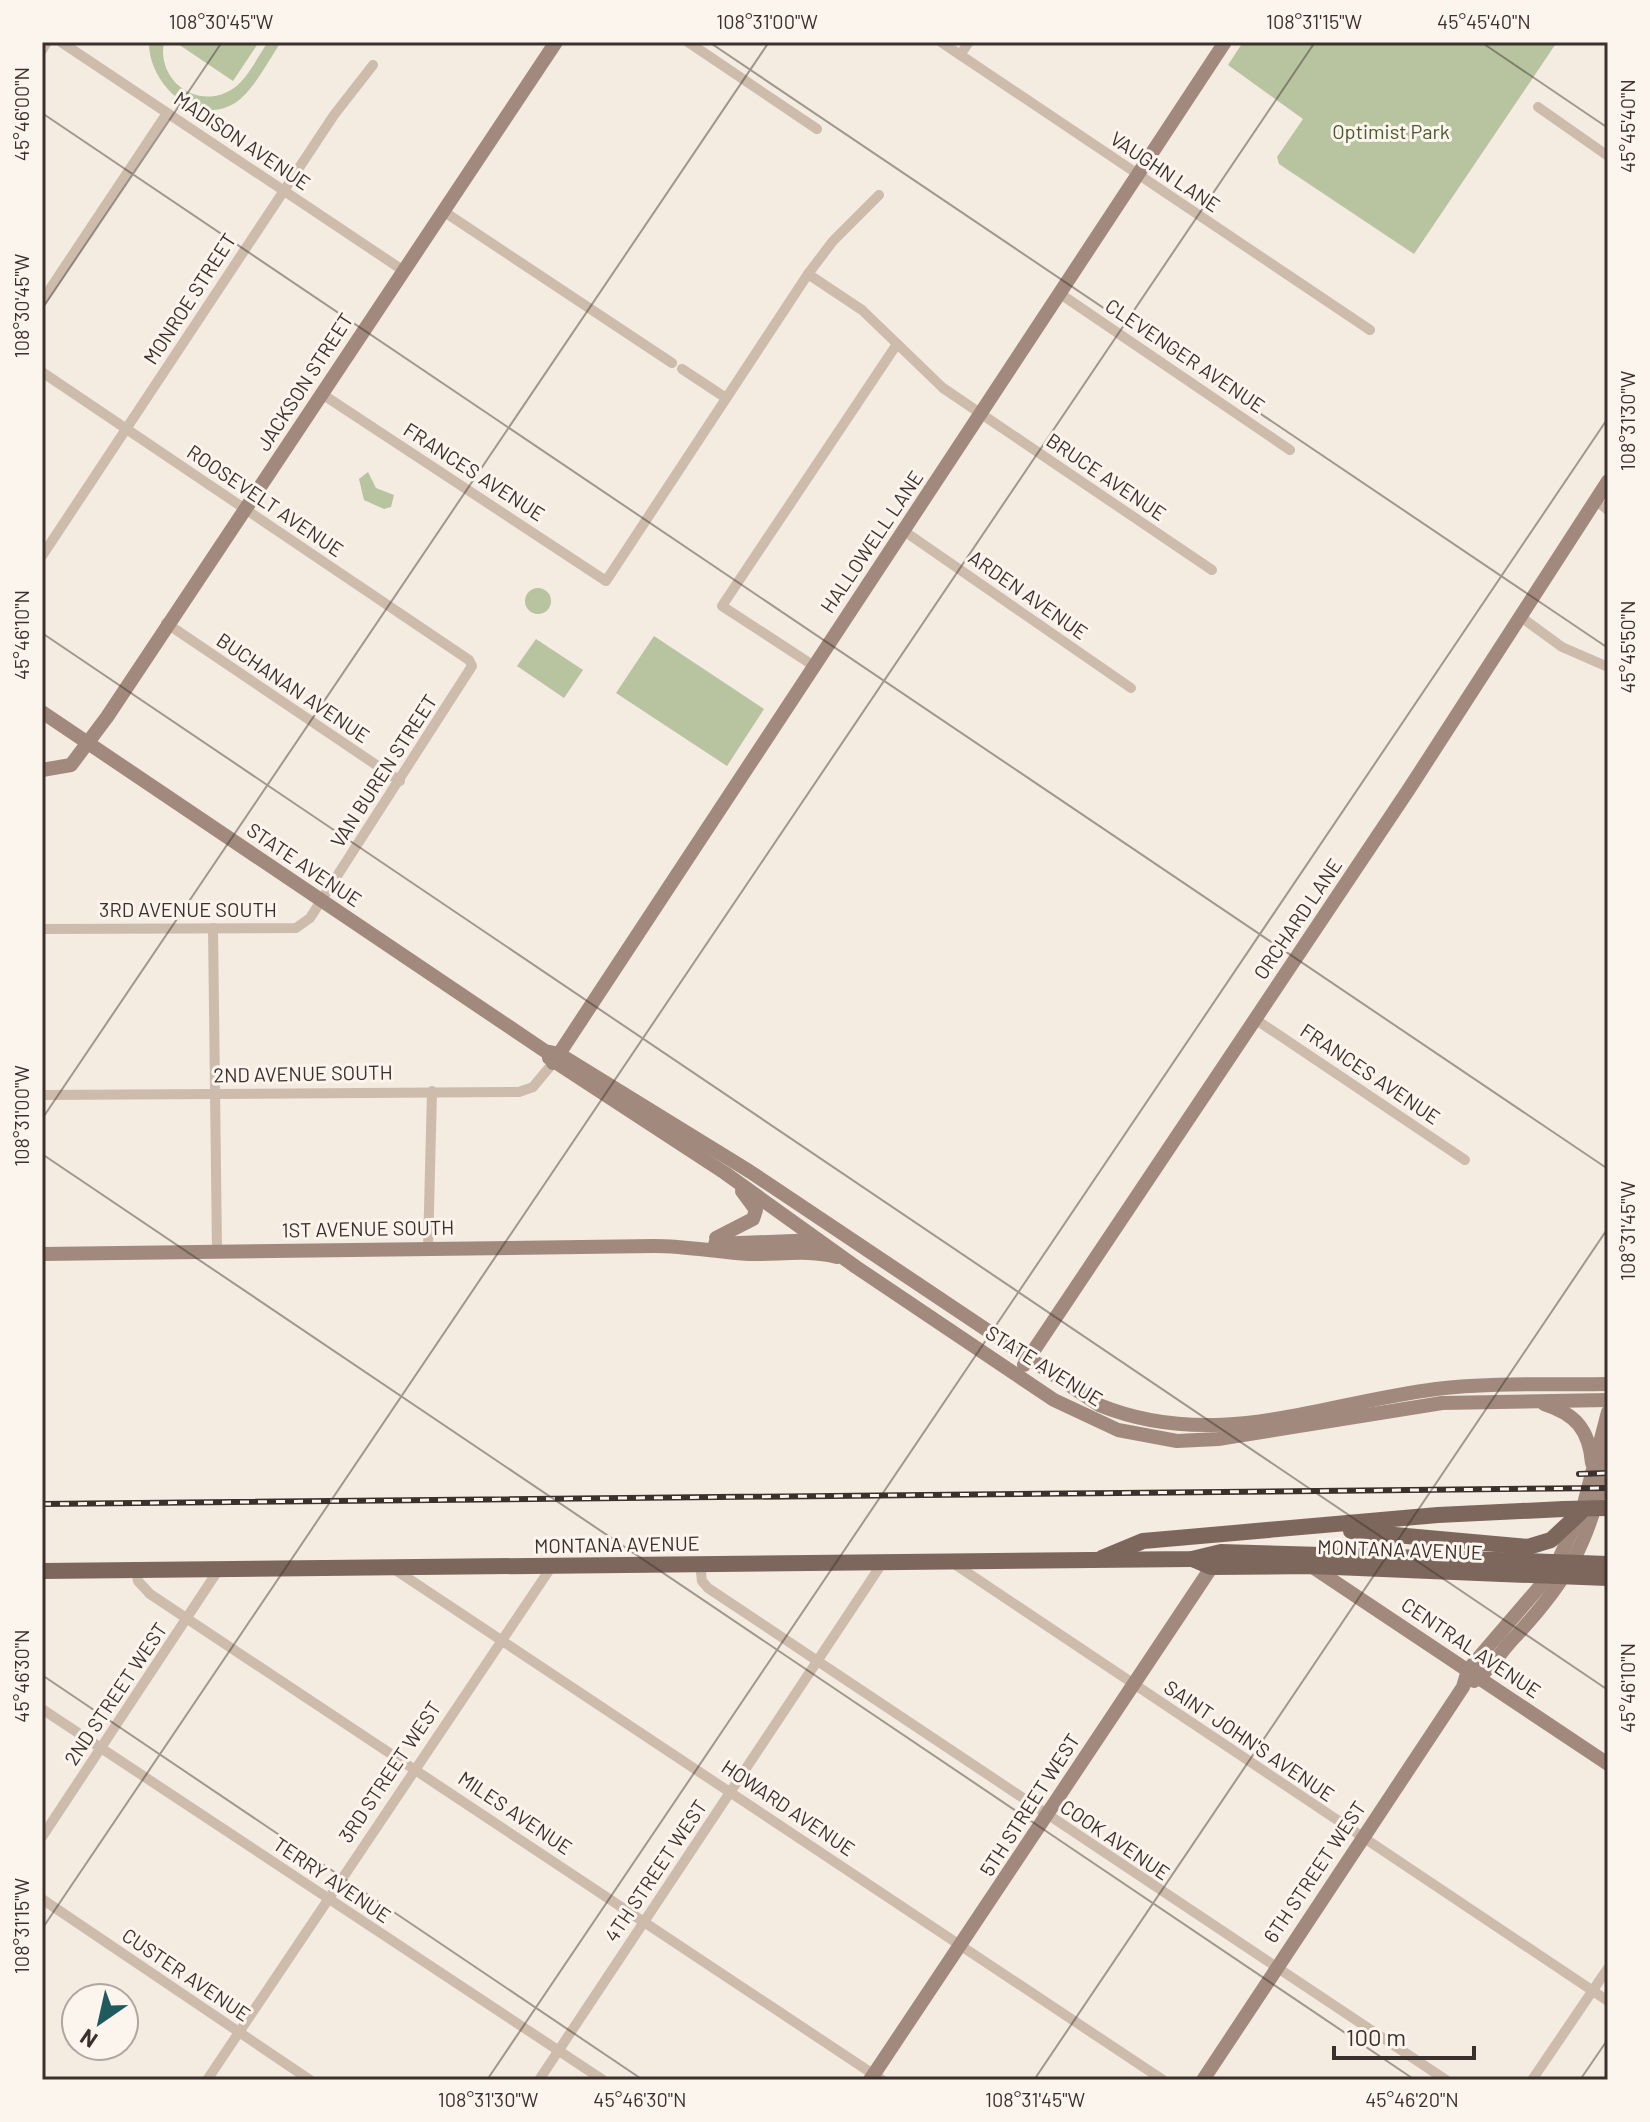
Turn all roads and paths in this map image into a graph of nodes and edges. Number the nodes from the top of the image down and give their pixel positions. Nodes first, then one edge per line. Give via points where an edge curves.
1 (47, 42) edge
2 (61, 42) edge
3 (556, 42) edge
4 (688, 42) edge
5 (941, 42) edge
6 (969, 42) edge
7 (1225, 42) edge
8 (42, 50) edge
9 (960, 55) junction
10 (373, 65) dead end
11 (1538, 107) dead end
12 (167, 113) junction
13 (817, 129) dead end
14 (1608, 156) edge
15 (1137, 176) junction
16 (283, 190) junction
17 (879, 195) dead end
18 (443, 211) junction
19 (404, 271) junction
20 (808, 274) junction
21 (1059, 293) junction
22 (42, 301) edge
23 (1370, 330) dead end
24 (897, 344) junction
25 (42, 372) edge
26 (322, 394) junction
27 (726, 398) junction
28 (981, 413) junction
29 (125, 430) junction
30 (1290, 450) dead end
31 (1608, 481) edge
32 (1595, 500) junction
33 (246, 510) junction
34 (1608, 510) edge
35 (904, 531) junction
36 (42, 556) edge
37 (1212, 570) dead end
38 (1521, 617) junction
39 (166, 623) junction
40 (469, 660) joint
41 (814, 666) junction
42 (1608, 667) edge
43 (1131, 688) dead end
44 (42, 712) edge
45 (88, 744) junction
46 (42, 770) edge
47 (400, 781) junction
48 (322, 901) junction
49 (213, 928) junction
50 (42, 929) edge
51 (1255, 1019) junction
52 (552, 1056) junction
53 (432, 1091) junction
54 (216, 1093) junction
55 (42, 1095) edge
56 (1465, 1160) dead end
57 (725, 1173) junction
58 (818, 1239) junction
59 (695, 1247) junction
60 (428, 1248) junction
61 (217, 1250) junction
62 (42, 1254) edge
63 (849, 1262) junction
64 (946, 1305) junction
65 (1028, 1359) junction
66 (1017, 1375) junction
67 (1608, 1384) edge
68 (1528, 1400) junction
69 (1608, 1400) edge
70 (1608, 1412) edge
71 (1608, 1457) edge
72 (1592, 1474) junction
73 (1608, 1508) edge
74 (1572, 1511) junction
75 (1306, 1528) junction
76 (1221, 1552) junction
77 (1192, 1559) junction
78 (1091, 1561) junction
79 (883, 1562) junction
80 (951, 1562) junction
81 (700, 1564) junction
82 (1608, 1564) edge
83 (552, 1566) junction
84 (1311, 1566) junction
85 (393, 1567) junction
86 (1211, 1567) junction
87 (1500, 1567) junction
88 (219, 1569) junction
89 (136, 1570) junction
90 (42, 1571) edge
91 (1608, 1578) edge
92 (188, 1619) junction
93 (500, 1640) junction
94 (817, 1662) junction
95 (1474, 1674) junction
96 (1133, 1685) junction
97 (42, 1709) edge
98 (102, 1748) junction
99 (1608, 1764) edge
100 (415, 1768) junction
101 (731, 1792) junction
102 (1047, 1817) junction
103 (42, 1837) edge
104 (1362, 1837) junction
105 (42, 1899) edge
106 (327, 1899) junction
107 (644, 1922) junction
108 (961, 1945) junction
109 (1275, 1968) junction
110 (1608, 1968) edge
111 (1593, 1991) junction
112 (1608, 2001) edge
113 (239, 2033) junction
114 (559, 2051) junction
115 (875, 2078) edge
116 (207, 2080) edge
117 (310, 2080) edge
118 (539, 2080) edge
119 (603, 2080) edge
120 (1163, 2080) edge
121 (1203, 2080) edge
122 (1446, 2080) edge
123 (1532, 2080) edge

1 - 8 street
2 - 12 street, MADISON AVENUE
3 - 18 street, JACKSON STREET
4 - 13 street
5 - 9 street, VAUGHN LANE
6 - 9 street
7 - 15 street, HALLOWELL LANE
9 - 15 street, VAUGHN LANE
10 - 16 street, MONROE STREET
11 - 14 street
12 - 16 street, MADISON AVENUE
12 - 22 street
15 - 21 street, HALLOWELL LANE
15 - 23 street, VAUGHN LANE
16 - 19 street, MADISON AVENUE
16 - 29 street, MONROE STREET
17 - 20 street
18 - 19 street, JACKSON STREET
18 - 27 street
19 - 26 street, JACKSON STREET
20 - 24 street, BRUCE AVENUE via 862,310
20 - 27 street
21 - 28 street, HALLOWELL LANE
21 - 30 street, CLEVENGER AVENUE
24 - 28 street, BRUCE AVENUE via 943,388
24 - 41 street via 722,606
25 - 29 street, ROOSEVELT AVENUE
26 - 27 street, FRANCES AVENUE via 606,581
26 - 33 street, JACKSON STREET
28 - 35 street, HALLOWELL LANE
28 - 37 street, BRUCE AVENUE
29 - 33 street, ROOSEVELT AVENUE
29 - 36 street, MONROE STREET
31 - 32 street, ORCHARD LANE
32 - 34 street
32 - 38 street, ORCHARD LANE
33 - 39 street, JACKSON STREET
33 - 40 street, ROOSEVELT AVENUE
35 - 41 street, HALLOWELL LANE
35 - 43 street, ARDEN AVENUE
38 - 42 street via 1562,647
38 - 51 street, ORCHARD LANE
39 - 45 street, JACKSON STREET
39 - 47 street, BUCHANAN AVENUE
40 - 47 street, VAN BUREN STREET via 470,671
41 - 52 street, HALLOWELL LANE
44 - 45 street, STATE AVENUE
45 - 46 street, JACKSON STREET via 65,769
45 - 48 street, STATE AVENUE
47 - 48 street, VAN BUREN STREET
48 - 49 street, 3RD AVENUE SOUTH via 296,928
48 - 52 street, STATE AVENUE
49 - 50 street, 3RD AVENUE SOUTH
49 - 54 street
51 - 56 street, FRANCES AVENUE
51 - 65 street, ORCHARD LANE
52 - 53 street, 2ND AVENUE SOUTH via 533,1087 519,1092
52 - 57 street, STATE AVENUE
52 - 64 street, STATE AVENUE via 749,1171
53 - 54 street, 2ND AVENUE SOUTH
53 - 60 street
54 - 55 street, 2ND AVENUE SOUTH
54 - 61 street
57 - 58 street, STATE AVENUE
57 - 59 street via 752,1203 755,1214 744,1227
58 - 59 street, 1ST AVENUE SOUTH
58 - 63 street, STATE AVENUE
58 - 64 street, 1ST AVENUE SOUTH via 849,1246
59 - 60 street, 1ST AVENUE SOUTH
59 - 63 street, 1ST AVENUE SOUTH via 747,1254 811,1253
60 - 61 street, 1ST AVENUE SOUTH
61 - 62 street, 1ST AVENUE SOUTH
63 - 66 street, STATE AVENUE
64 - 65 street, STATE AVENUE
65 - 66 street, ORCHARD LANE
65 - 67 street, STATE AVENUE via 1099,1405 1140,1420 1188,1427 1236,1425 1438,1389
66 - 68 street, STATE AVENUE via 1100,1424 1177,1441 1241,1436 1416,1405
68 - 69 street, STATE AVENUE
68 - 72 street via 1561,1410 1580,1424 1589,1440
70 - 72 street, 6TH STREET WEST
71 - 95 street, 6TH STREET WEST via 1595,1512 1570,1571 1540,1610
72 - 74 street, 6TH STREET WEST
73 - 74 main road, bridge
74 - 75 main road via 1438,1515
74 - 75 main road via 1551,1540 1528,1547
74 - 95 street, 6TH STREET WEST via 1545,1582
75 - 78 main road via 1143,1541
76 - 77 main road, MONTANA AVENUE
76 - 86 street, 5TH STREET WEST
76 - 87 main road, MONTANA AVENUE
77 - 78 main road, MONTANA AVENUE
77 - 86 main road, MONTANA AVENUE
78 - 80 main road, MONTANA AVENUE
79 - 80 main road, MONTANA AVENUE
79 - 81 main road, MONTANA AVENUE
79 - 94 street, 4TH STREET WEST
80 - 96 street, SAINT JOHN'S AVENUE
81 - 83 main road, MONTANA AVENUE
81 - 94 street, COOK AVENUE via 708,1588
82 - 87 main road, MONTANA AVENUE, bridge
83 - 85 main road, MONTANA AVENUE
83 - 93 street, 3RD STREET WEST
84 - 86 main road, MONTANA AVENUE
84 - 87 main road, MONTANA AVENUE
84 - 95 street, CENTRAL AVENUE
85 - 88 main road, MONTANA AVENUE
85 - 93 street, HOWARD AVENUE
86 - 96 street, 5TH STREET WEST
87 - 91 main road, MONTANA AVENUE, bridge
88 - 89 main road, MONTANA AVENUE
88 - 92 street, 2ND STREET WEST
89 - 90 main road, MONTANA AVENUE
89 - 92 street, MILES AVENUE via 143,1588
92 - 98 street, 2ND STREET WEST
92 - 100 street, MILES AVENUE
93 - 100 street, 3RD STREET WEST
93 - 101 street, HOWARD AVENUE
94 - 101 street, 4TH STREET WEST
94 - 102 street, COOK AVENUE
95 - 99 street, CENTRAL AVENUE
95 - 104 street, 6TH STREET WEST
96 - 102 street, 5TH STREET WEST
96 - 104 street, SAINT JOHN'S AVENUE
97 - 98 street, TERRY AVENUE
98 - 103 street, 2ND STREET WEST
98 - 106 street, TERRY AVENUE
100 - 106 street, 3RD STREET WEST
100 - 107 street, MILES AVENUE
101 - 107 street, 4TH STREET WEST
101 - 108 street, HOWARD AVENUE
102 - 108 street, 5TH STREET WEST
102 - 109 street, COOK AVENUE
104 - 109 street, 6TH STREET WEST
104 - 111 street, SAINT JOHN'S AVENUE
105 - 113 street, CUSTER AVENUE
106 - 113 street, 3RD STREET WEST
106 - 114 street, TERRY AVENUE
107 - 114 street, 4TH STREET WEST
107 - 115 street, MILES AVENUE
108 - 115 street, 5TH STREET WEST
108 - 120 street, HOWARD AVENUE
109 - 121 street, 6TH STREET WEST
109 - 122 street, COOK AVENUE
110 - 111 street
111 - 112 street, SAINT JOHN'S AVENUE
111 - 123 street
113 - 116 street, 3RD STREET WEST
113 - 117 street, CUSTER AVENUE
114 - 118 street, 4TH STREET WEST
114 - 119 street, TERRY AVENUE

